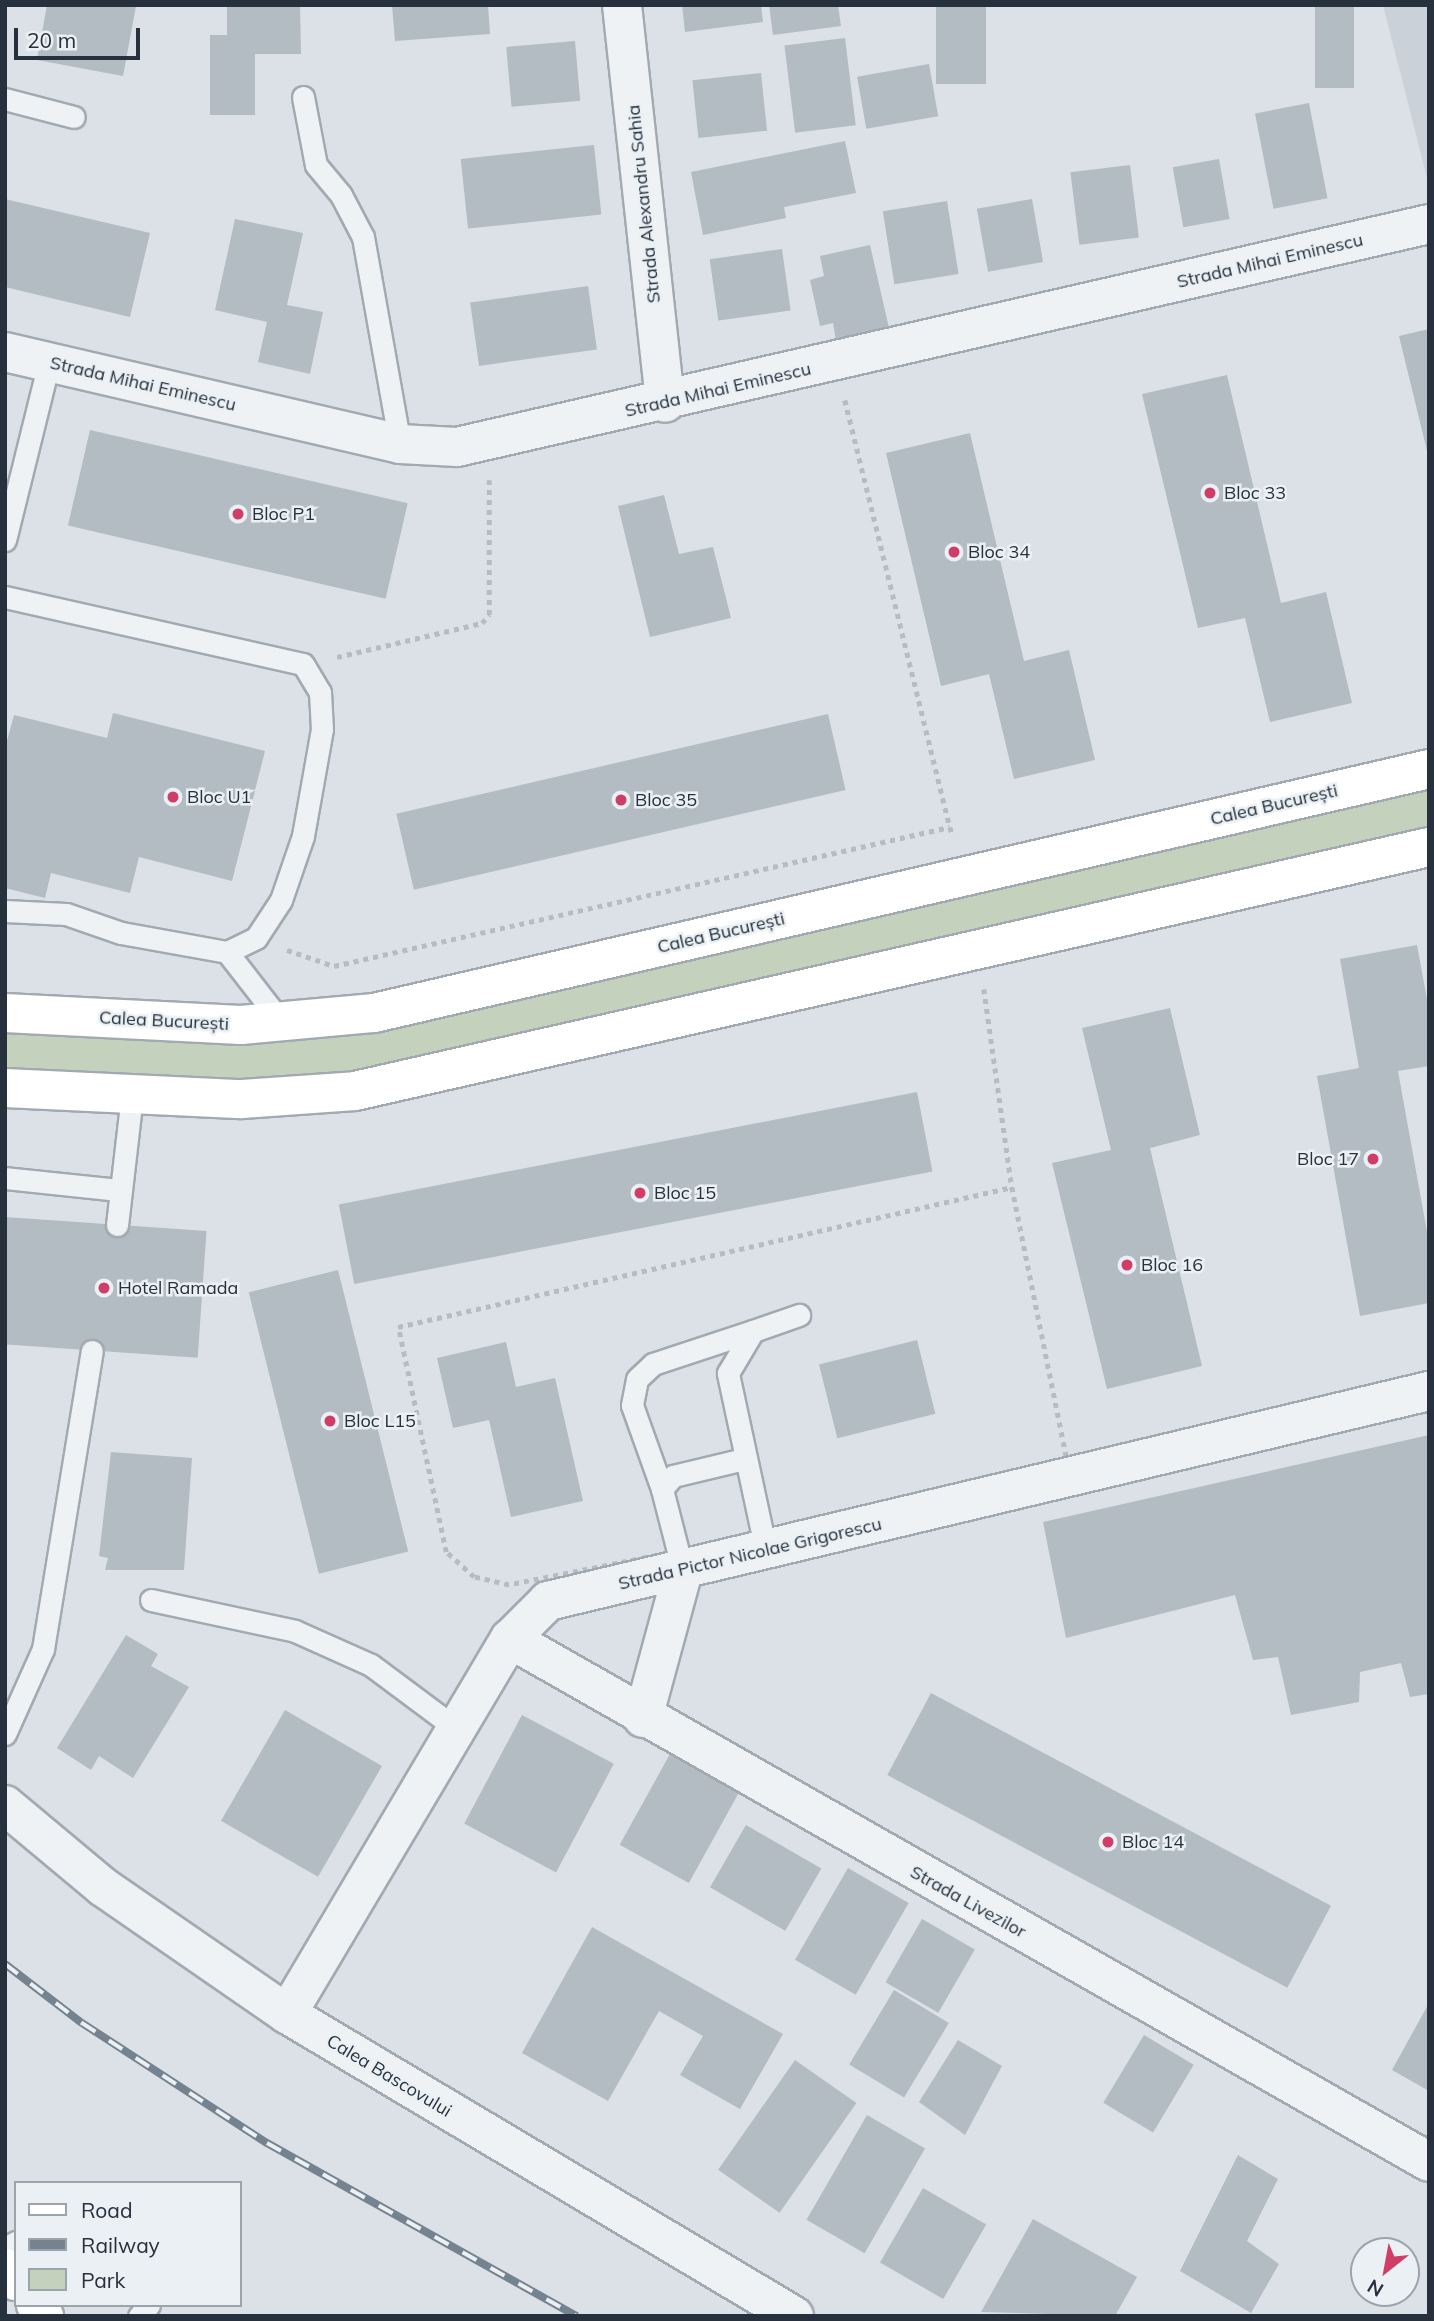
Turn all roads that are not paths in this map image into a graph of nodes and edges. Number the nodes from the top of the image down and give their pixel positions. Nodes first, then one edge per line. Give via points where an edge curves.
1 (622, 5) edge
2 (303, 97) dead end
3 (5, 99) edge
4 (74, 117) dead end
5 (1429, 224) edge
6 (5, 352) edge
7 (49, 362) junction
8 (666, 403) junction
9 (400, 444) junction
10 (5, 540) edge
11 (5, 597) edge
12 (1429, 769) edge
13 (1429, 847) edge
14 (5, 911) edge
15 (227, 952) junction
16 (5, 1013) edge
17 (282, 1023) junction
18 (5, 1088) edge
19 (132, 1096) junction
20 (5, 1178) edge
21 (120, 1190) junction
22 (117, 1225) dead end
23 (799, 1315) dead end
24 (753, 1331) junction
25 (92, 1351) dead end
26 (1429, 1391) edge
27 (744, 1459) junction
28 (662, 1489) junction
29 (766, 1551) junction
30 (683, 1571) junction
31 (151, 1600) dead end
32 (510, 1639) junction
33 (643, 1718) junction
34 (457, 1729) junction
35 (5, 1734) edge
36 (5, 1805) edge
37 (287, 2014) junction
38 (1429, 2162) edge
39 (793, 2316) edge

1 - 8 street, Strada Alexandru Sahia
2 - 9 lane via 316,165 341,195 363,237
3 - 4 lane
5 - 8 street, Strada Mihai Eminescu
6 - 7 street, Strada Mihai Eminescu
7 - 9 street, Strada Mihai Eminescu
7 - 10 lane
8 - 9 street, Strada Mihai Eminescu via 488,440 434,448
11 - 15 lane via 303,664 320,691 322,729 303,836 281,900 256,938
12 - 17 main road, Calea București via 387,1010
13 - 19 main road via 355,1091 292,1099
14 - 15 lane via 66,914 121,933
15 - 17 lane
16 - 17 main road, Calea București
18 - 19 main road
19 - 21 lane
20 - 21 lane
21 - 22 lane
23 - 24 lane
24 - 27 lane via 728,1373
24 - 28 lane via 653,1364 637,1380 632,1405
25 - 35 lane via 43,1649
26 - 29 street, Strada Pictor Nicolae Grigorescu
27 - 28 lane via 673,1476
27 - 29 lane
28 - 30 lane
29 - 30 street, Strada Pictor Nicolae Grigorescu
30 - 32 street, Strada Pictor Nicolae Grigorescu via 548,1601
30 - 33 street
31 - 34 lane via 295,1631 371,1665
32 - 33 street, Strada Livezilor
32 - 34 street, Strada Pictor Nicolae Grigorescu
33 - 38 street, Strada Livezilor
34 - 37 street, Strada Pictor Nicolae Grigorescu
36 - 37 street, Calea Bascovului via 103,1887
37 - 39 street, Calea Bascovului

